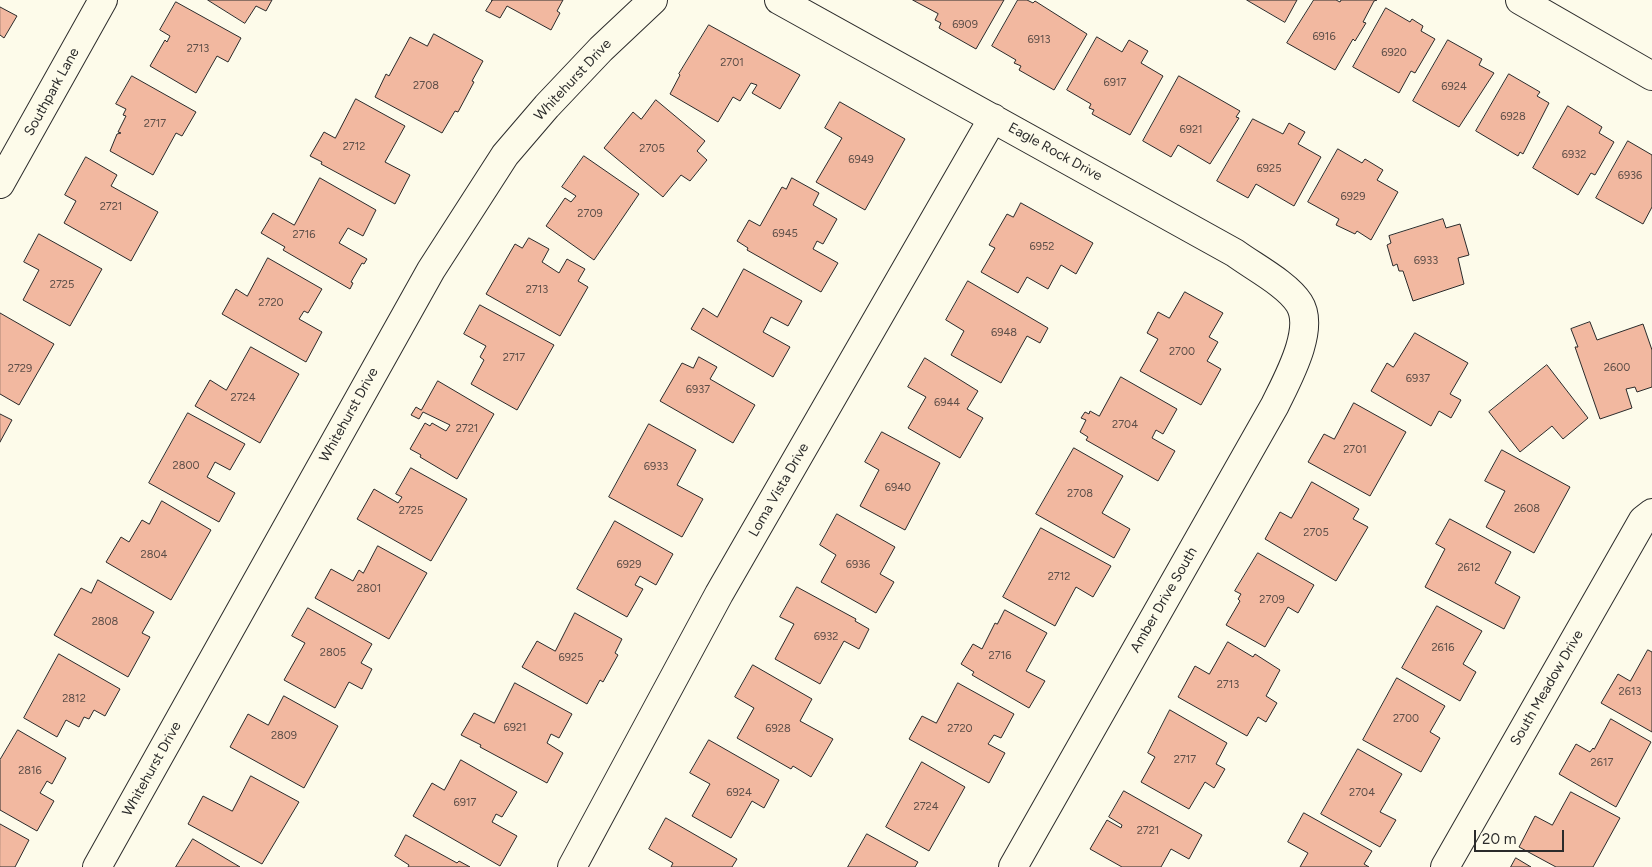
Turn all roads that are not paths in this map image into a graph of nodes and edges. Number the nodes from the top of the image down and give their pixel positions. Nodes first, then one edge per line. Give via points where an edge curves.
1 (103, 0) edge
2 (653, 0) edge
3 (779, 0) edge
4 (1520, 0) edge
5 (1652, 76) edge
6 (993, 118) junction
7 (0, 184) edge
8 (1303, 329) joint
9 (1652, 513) edge
10 (97, 867) edge
11 (572, 867) edge
12 (1013, 867) edge
13 (1445, 867) edge

1 - 7 street, Southpark Lane
2 - 10 street, Whitehurst Drive via 560,92 506,155 430,270
3 - 6 street, Eagle Rock Drive
4 - 5 street
6 - 8 street, Eagle Rock Drive via 1235,253 1289,292 1300,304 1306,319
6 - 11 street, Loma Vista Drive via 719,594
8 - 12 street, Amber Drive South via 1298,357 1275,405
9 - 13 street, South Meadow Drive via 1642,520

